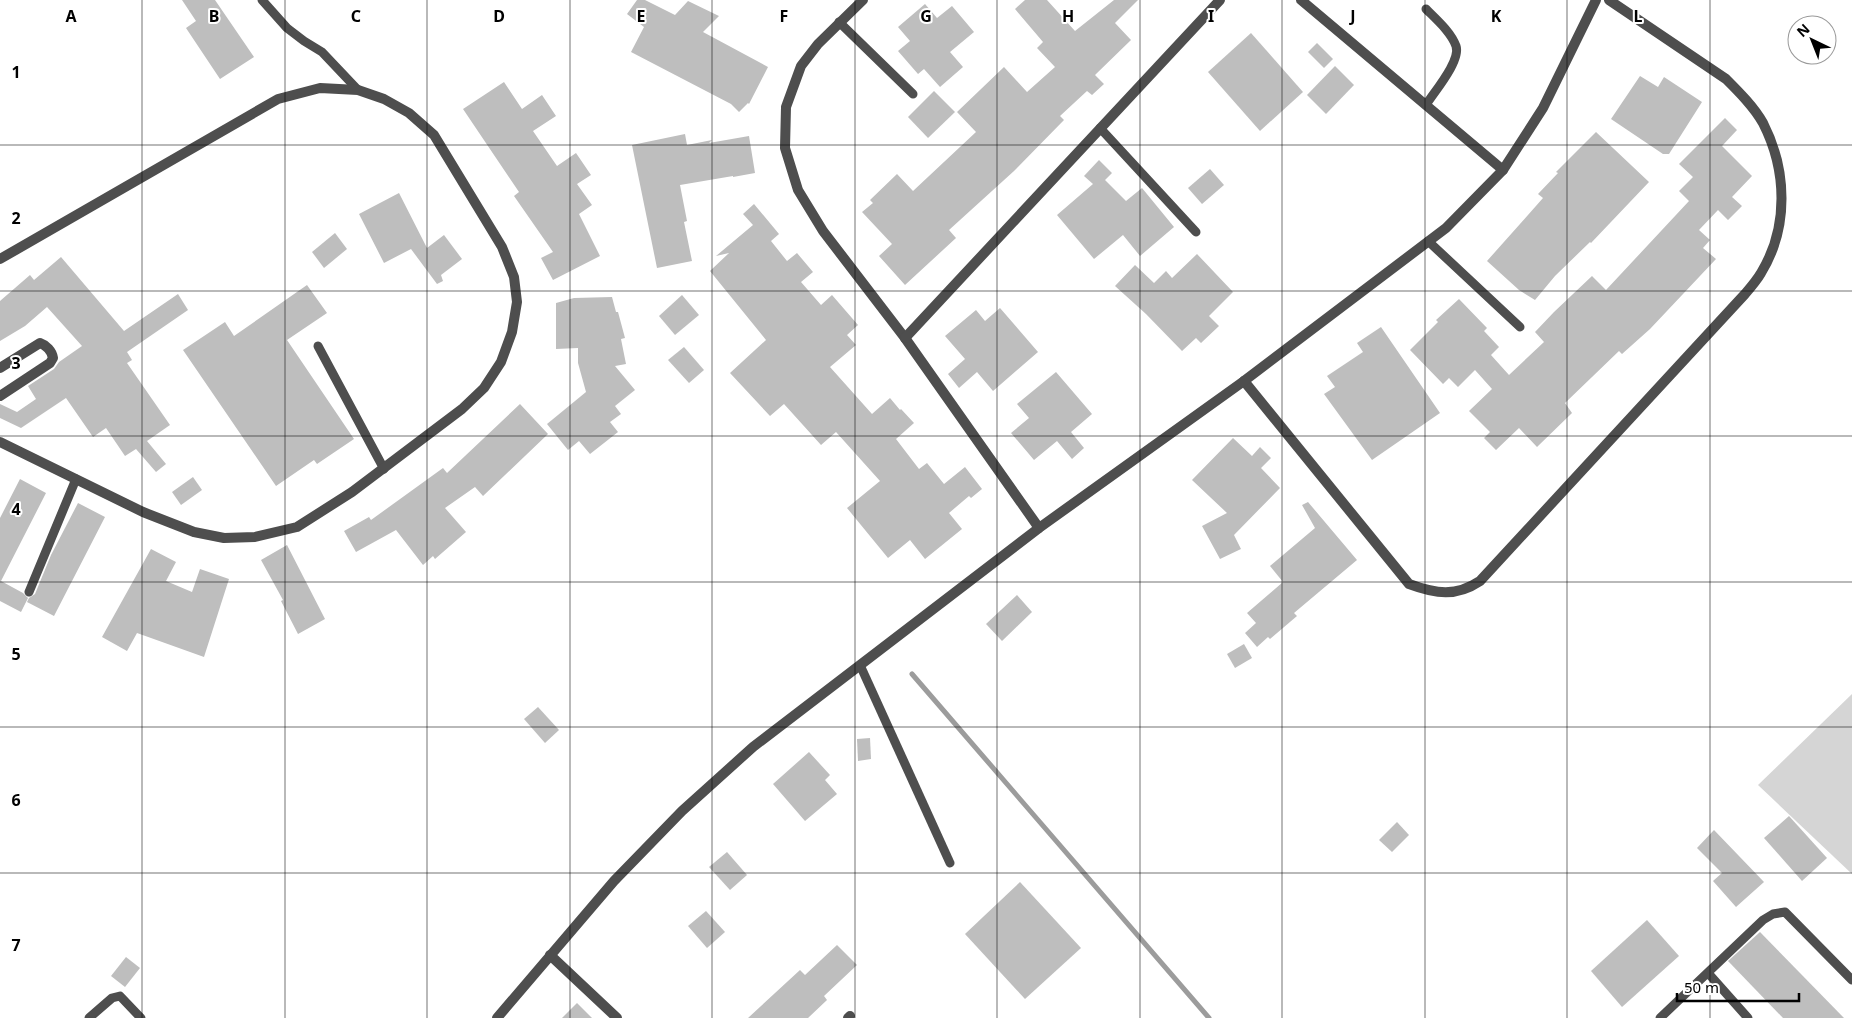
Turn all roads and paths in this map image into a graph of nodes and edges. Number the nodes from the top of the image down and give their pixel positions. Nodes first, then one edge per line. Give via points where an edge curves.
1 (262, 0) edge
2 (1220, 0) edge
3 (1301, 0) edge
4 (1596, 0) edge
5 (1609, 0) edge
6 (856, 2) edge
7 (1426, 9) dead end
8 (839, 22) junction
9 (358, 90) junction
10 (913, 94) dead end
11 (1426, 105) junction
12 (1100, 128) junction
13 (1503, 170) junction
14 (1196, 232) dead end
15 (1428, 241) junction
16 (0, 259) edge
17 (1520, 327) dead end
18 (905, 338) junction
19 (318, 346) dead end
20 (0, 368) edge
21 (1244, 381) junction
22 (0, 396) edge
23 (0, 442) edge
24 (384, 469) junction
25 (76, 479) junction
26 (1039, 528) junction
27 (29, 592) dead end
28 (860, 665) junction
29 (950, 863) dead end
30 (550, 956) junction
31 (1708, 973) junction
32 (1852, 980) edge
33 (89, 1018) edge
34 (141, 1018) edge
35 (497, 1018) edge
36 (617, 1018) edge
37 (1660, 1018) edge
38 (1748, 1018) edge

1 - 9 lane via 287,28 322,52
2 - 12 street
3 - 11 street
4 - 13 street via 1543,108
5 - 21 street via 1726,79 1743,96 1762,122 1771,144 1782,195 1781,222 1761,273 1745,294 1480,581 1468,589 1442,592 1409,584
6 - 8 street
7 - 11 lane via 1450,37 1456,52 1449,71
8 - 10 lane
8 - 18 street via 801,66 786,107 785,148 798,190 824,231
9 - 16 street via 320,88 278,99
9 - 24 street via 409,113 434,135 502,247 514,277 516,302 512,332 501,362 484,388
11 - 13 street
12 - 14 lane
12 - 18 street
13 - 15 street via 1446,228
15 - 17 lane
15 - 21 street
18 - 26 street
19 - 24 lane
20 - 22 street via 40,343 52,353 50,362
21 - 26 street
23 - 25 street
24 - 25 street via 297,527 224,538 194,532 143,512
25 - 27 lane
26 - 28 street
28 - 29 lane
28 - 30 street via 753,747 682,811 614,881
30 - 35 street
30 - 36 street
31 - 32 lane via 1763,920 1785,912
31 - 37 lane
31 - 38 lane
33 - 34 lane via 112,998 120,996

